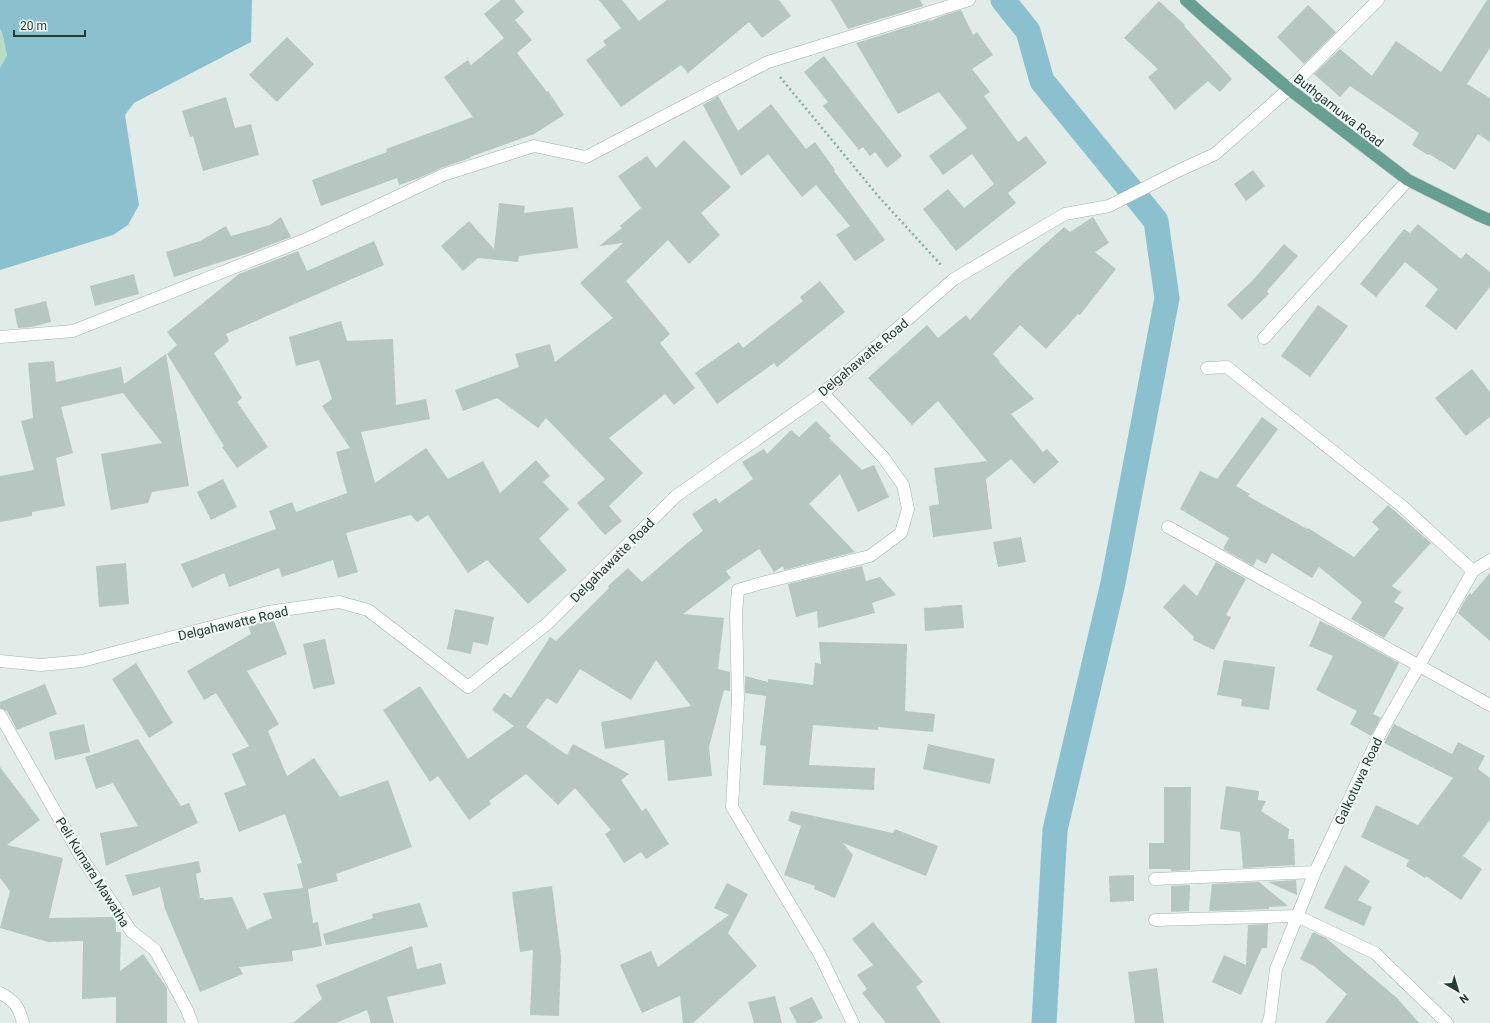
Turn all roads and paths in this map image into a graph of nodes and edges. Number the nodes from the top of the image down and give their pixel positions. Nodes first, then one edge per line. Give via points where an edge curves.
1 (1186, 0) edge
2 (1378, 0) edge
3 (966, 1) edge
4 (768, 62) junction
5 (1289, 89) junction
6 (1408, 180) junction
7 (1490, 220) edge
8 (954, 279) junction
9 (0, 337) edge
10 (1264, 338) dead end
11 (1207, 368) dead end
12 (823, 393) junction
13 (1168, 527) dead end
14 (1490, 560) edge
15 (1473, 571) junction
16 (0, 660) edge
17 (1419, 666) junction
18 (1490, 705) edge
19 (0, 715) edge
20 (1315, 872) junction
21 (1155, 878) dead end
22 (1297, 916) junction
23 (1155, 920) dead end
24 (0, 993) edge
25 (23, 1023) edge
26 (192, 1023) edge
27 (853, 1023) edge
28 (1268, 1023) edge
29 (1447, 1023) edge

1 - 5 main road, Buthgamuwa Road
2 - 5 street, Delgahawatte Road
3 - 4 street
4 - 8 path via 879,197
4 - 9 street via 586,157 534,146 443,175 310,238 72,331
5 - 6 main road, Buthgamuwa Road
5 - 8 street, Delgahawatte Road via 1215,154 1109,206 1065,214
6 - 7 main road, Buthgamuwa Road
6 - 10 street
8 - 12 street, Delgahawatte Road
11 - 15 street via 1227,367 1403,507
12 - 16 street, Delgahawatte Road via 676,496 548,623 468,687 368,610 339,602 268,612 82,661 41,665
12 - 27 street via 883,457 902,485 908,509 901,534 870,556 738,590 738,700 732,807 820,955
13 - 17 street
14 - 15 street, Galkotuwa Road
15 - 17 street, Galkotuwa Road
17 - 18 street
17 - 20 street, Galkotuwa Road via 1382,732
19 - 26 street, Peli Kumara Mawatha via 80,855 131,931 155,950
20 - 21 street
20 - 22 street, Galkotuwa Road
22 - 23 street
22 - 28 street, Galkotuwa Road via 1276,969
22 - 29 street via 1375,953
24 - 25 street via 9,997 19,1008

